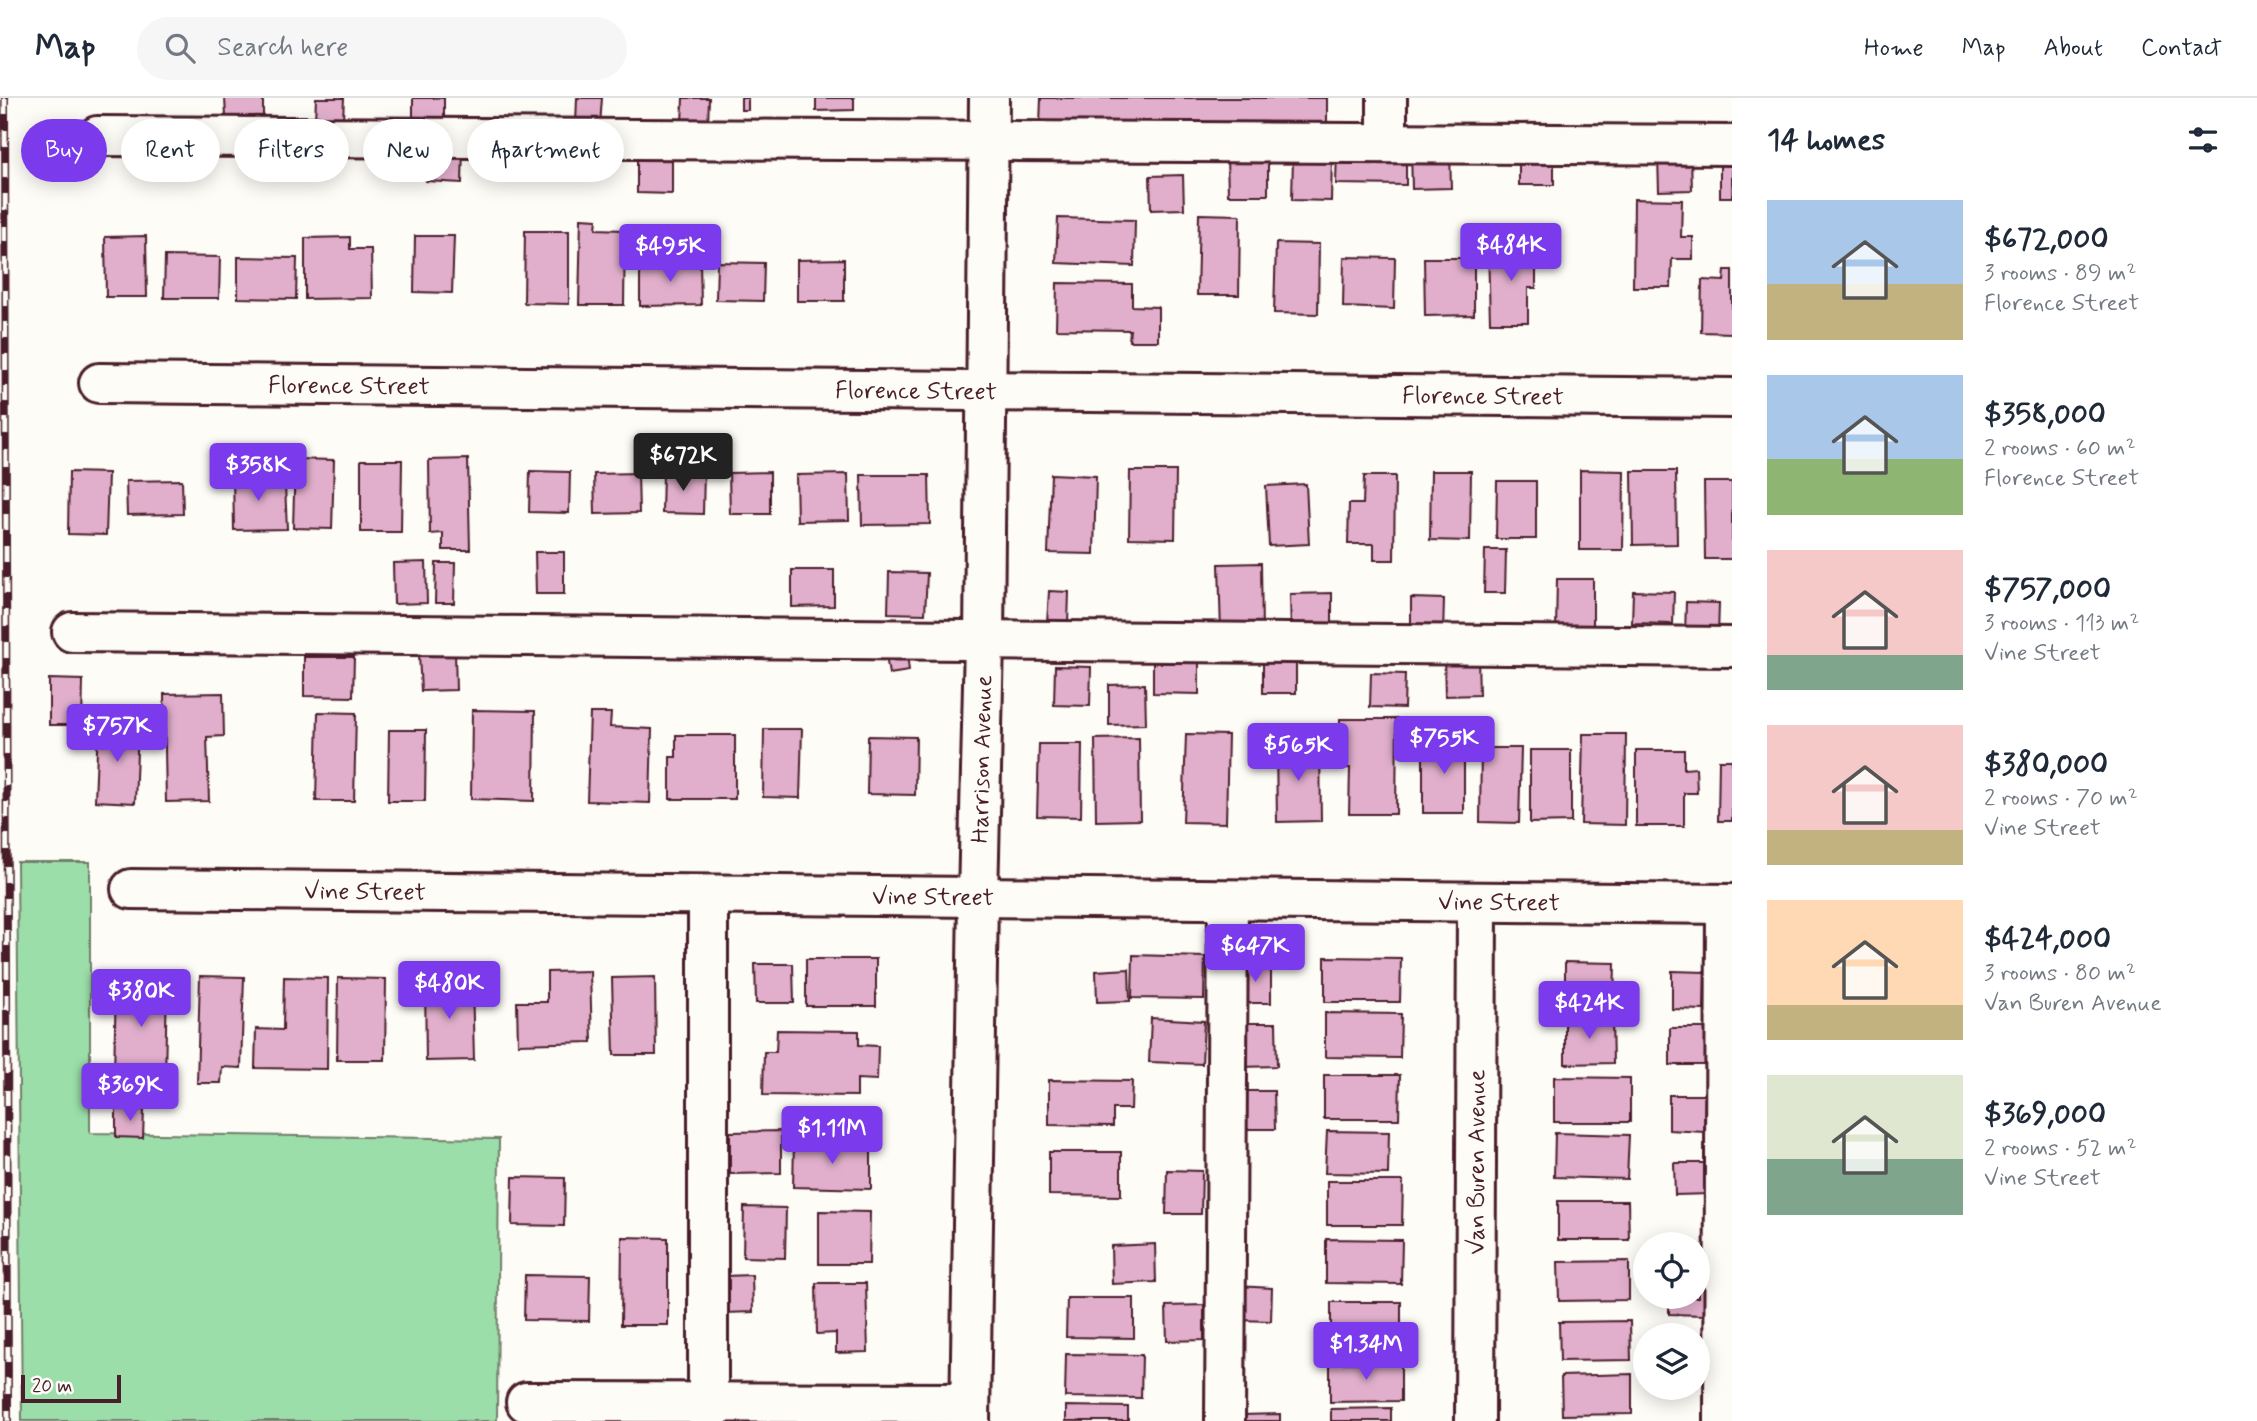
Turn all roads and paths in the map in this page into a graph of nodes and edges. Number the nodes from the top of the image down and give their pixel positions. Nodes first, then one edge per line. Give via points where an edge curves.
1 (989, 98) edge
2 (1387, 98) edge
3 (107, 136) edge
4 (989, 141) junction
5 (1387, 143) junction
6 (1732, 145) edge
7 (99, 383) dead end
8 (986, 391) junction
9 (1732, 398) edge
10 (72, 632) dead end
11 (984, 642) junction
12 (1732, 647) edge
13 (131, 889) dead end
14 (708, 895) junction
15 (978, 898) junction
16 (1228, 900) junction
17 (1477, 902) junction
18 (1729, 904) edge
19 (526, 1402) dead end
20 (708, 1412) edge
21 (970, 1412) edge
22 (1224, 1421) edge
23 (1475, 1421) edge
24 (1724, 1421) edge

1 - 4 street, Harrison Avenue
2 - 5 street
3 - 4 street
4 - 5 street
4 - 8 street, Harrison Avenue
5 - 6 street
7 - 8 street, Florence Street
8 - 9 street, Florence Street
8 - 11 street, Harrison Avenue
10 - 11 street
11 - 12 street
11 - 15 street, Harrison Avenue
13 - 14 street, Vine Street
14 - 15 street, Vine Street
14 - 20 street
15 - 16 street, Vine Street
15 - 21 street, Harrison Avenue
16 - 17 street, Vine Street
16 - 22 street
17 - 18 street, Vine Street
17 - 23 street, Van Buren Avenue
18 - 24 street
19 - 20 street
20 - 21 street

